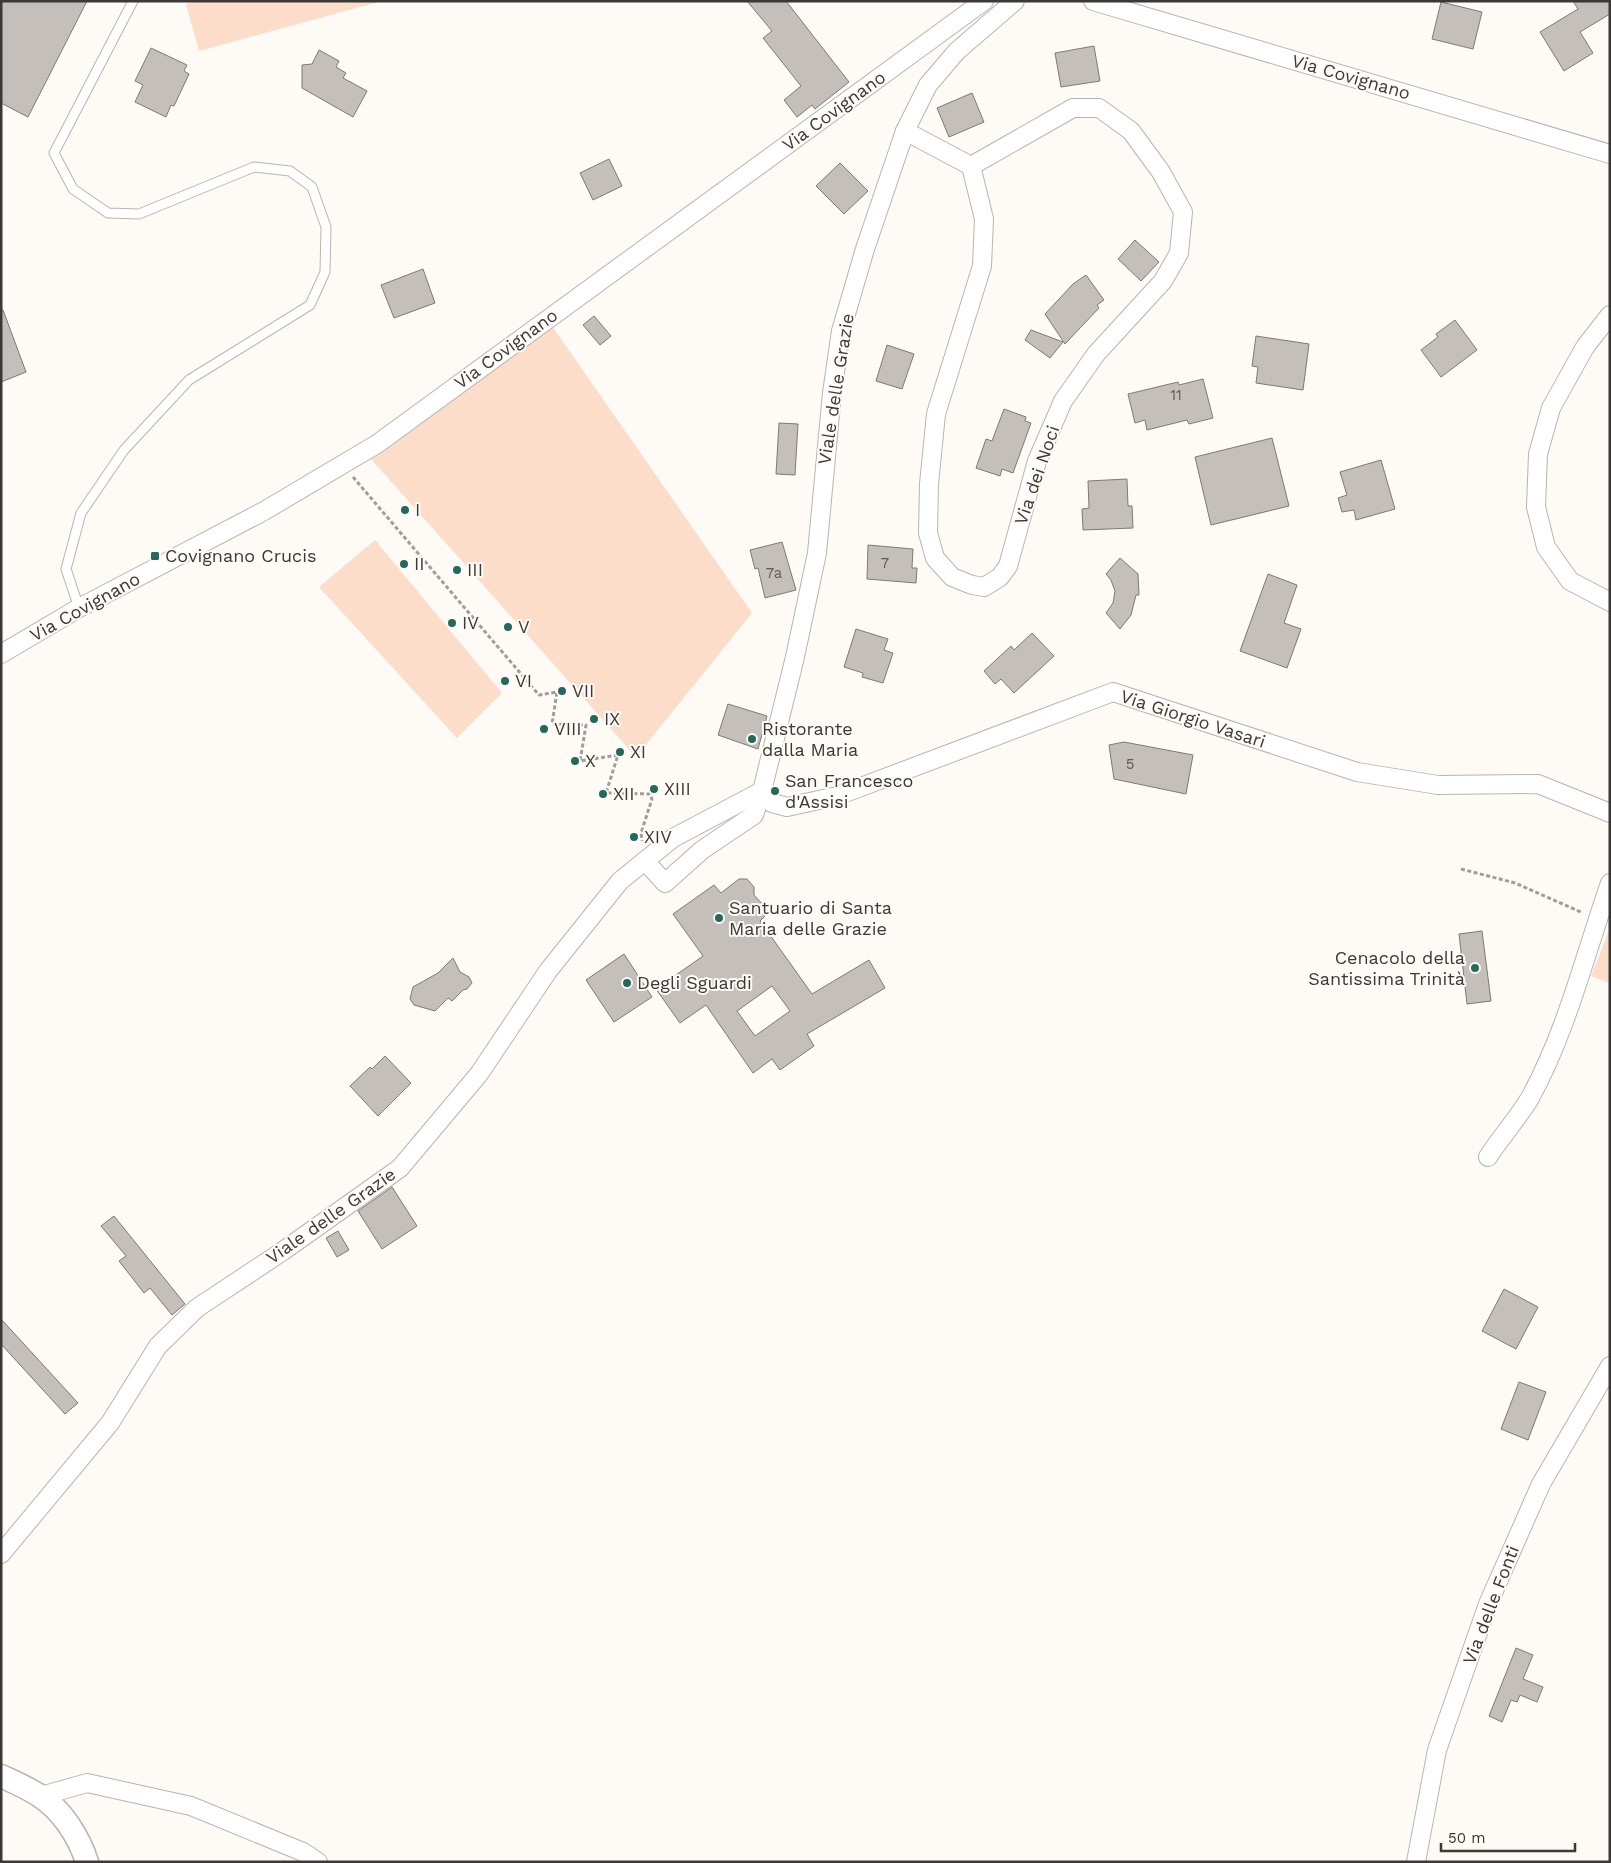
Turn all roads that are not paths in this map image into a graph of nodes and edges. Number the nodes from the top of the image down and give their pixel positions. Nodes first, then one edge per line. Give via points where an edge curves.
1 (133, 1) edge
2 (984, 1) edge
3 (1015, 1) edge
4 (1093, 1) edge
5 (905, 130) junction
6 (1610, 154) edge
7 (971, 166) junction
8 (1610, 315) edge
9 (1610, 602) edge
10 (79, 608) junction
11 (1, 654) edge
12 (762, 792) junction
13 (1610, 813) edge
14 (645, 861) junction
15 (1610, 883) edge
16 (1488, 1157) dead end
17 (1610, 1366) edge
18 (1, 1554) edge
19 (1, 1776) edge
20 (41, 1796) junction
21 (87, 1862) edge
22 (318, 1862) edge
23 (1416, 1862) edge

1 - 10 lane via 54,153 73,190 108,213 139,214 254,167 290,171 312,187 326,227 325,272 310,305 189,380 124,450 81,513 66,569
2 - 10 street, Via Covignano via 377,444 264,511
3 - 5 street, Viale delle Grazie via 958,51 928,85
4 - 6 street, Via Covignano
5 - 7 street
5 - 12 street, Viale delle Grazie via 864,248 842,331 824,454 817,553
7 - 7 street, Via dei Noci via 1073,108 1099,108 1131,131 1161,172 1184,212 1179,254 1163,281 1096,354 1063,401 1038,461 1008,566 1000,577 984,587 952,577 935,558 928,533 936,414 982,266 984,219
8 - 9 street via 1584,347 1551,408 1538,454 1536,507 1546,547 1570,581
10 - 11 street, Via Covignano
12 - 13 street, Via Giorgio Vasari via 772,803 787,807 837,796 1113,692 1357,772 1438,785 1538,784
12 - 14 street, Viale delle Grazie via 673,838
12 - 14 street, Viale delle Grazie via 754,815 702,850 665,883
14 - 18 street, Viale delle Grazie via 614,888 548,971 479,1074 400,1168 197,1308 158,1346 110,1423
15 - 16 street via 1553,1050 1529,1099
17 - 23 street, Via delle Fonti via 1541,1484 1488,1604 1437,1750
19 - 20 street
20 - 21 street via 80,1840
20 - 22 street via 86,1783 191,1806 303,1852

